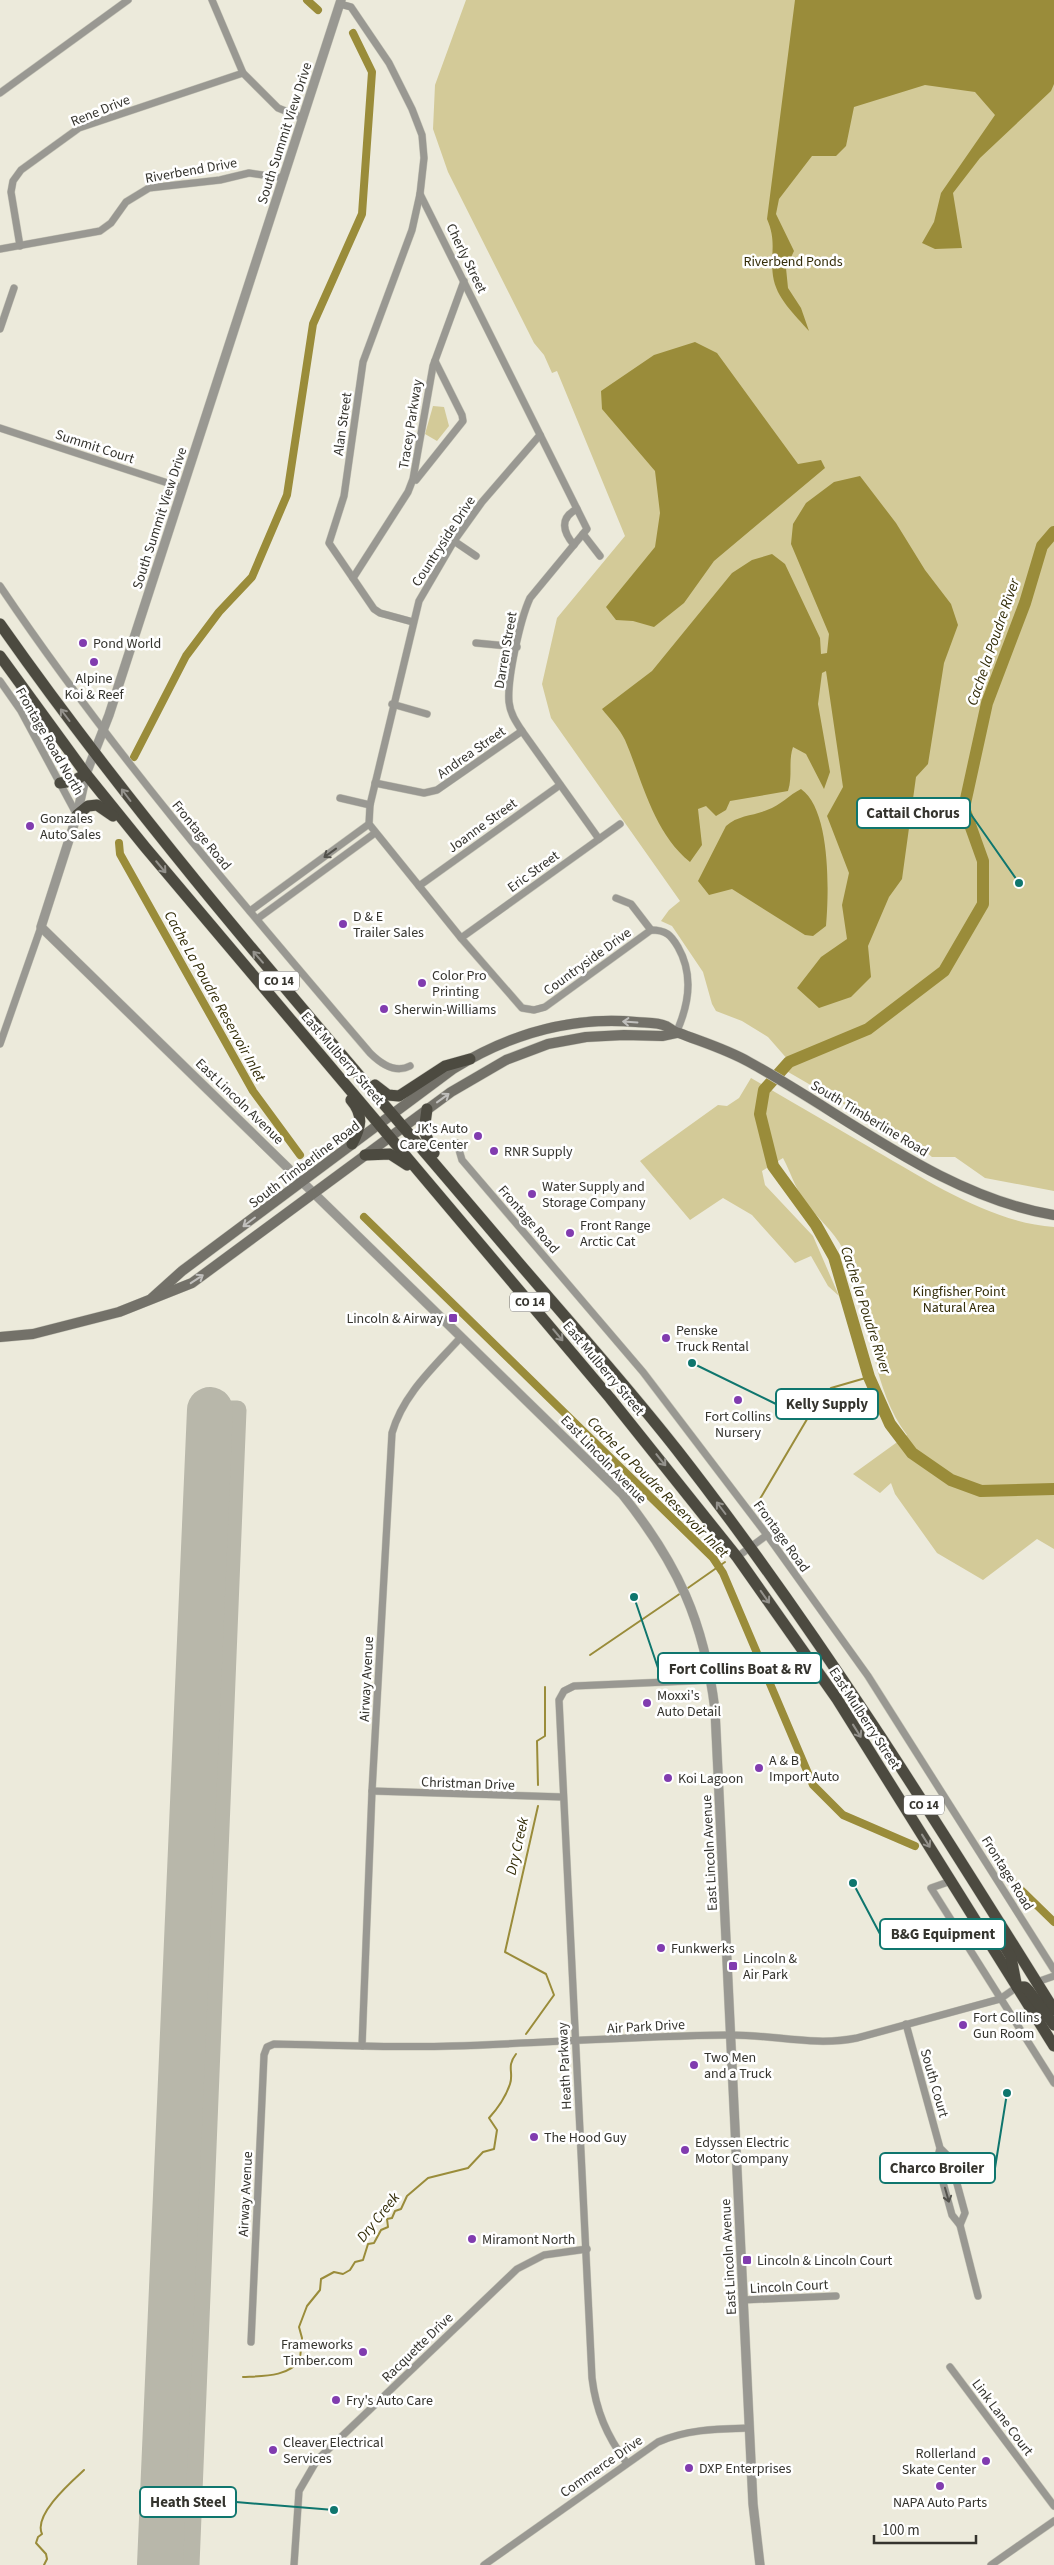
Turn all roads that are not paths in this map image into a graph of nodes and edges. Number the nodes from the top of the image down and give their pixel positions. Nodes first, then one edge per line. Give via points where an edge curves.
1 (128, 0) edge
2 (212, 0) edge
3 (340, 2) edge
4 (243, 72) junction
5 (0, 92) edge
6 (303, 118) junction
7 (284, 178) junction
8 (420, 194) junction
9 (20, 246) junction
10 (0, 249) edge
11 (464, 282) junction
12 (14, 288) dead end
13 (0, 329) edge
14 (435, 361) junction
15 (0, 428) edge
16 (540, 435) junction
17 (183, 488) junction
18 (408, 492) junction
19 (577, 509) junction
20 (585, 531) junction
21 (454, 541) junction
22 (574, 545) junction
23 (476, 556) dead end
24 (600, 556) dead end
25 (353, 578) junction
26 (0, 586) edge
27 (413, 622) junction
28 (0, 624) edge
29 (476, 643) dead end
30 (517, 647) junction
31 (0, 656) edge
32 (0, 681) edge
33 (392, 704) junction
34 (427, 714) dead end
35 (103, 730) junction
36 (522, 731) junction
37 (94, 754) junction
38 (86, 774) junction
39 (60, 783) junction
40 (375, 783) junction
41 (560, 785) junction
42 (340, 798) dead end
43 (370, 805) junction
44 (77, 815) junction
45 (369, 824) junction
46 (620, 824) dead end
47 (375, 833) junction
48 (599, 839) junction
49 (145, 847) junction
50 (419, 886) junction
51 (616, 898) dead end
52 (250, 911) junction
53 (256, 919) junction
54 (41, 927) junction
55 (652, 930) junction
56 (461, 938) junction
57 (257, 981) junction
58 (287, 991) junction
59 (676, 1033) junction
60 (0, 1044) edge
61 (470, 1059) junction
62 (410, 1066) dead end
63 (427, 1110) junction
64 (393, 1114) junction
65 (379, 1124) junction
66 (404, 1126) junction
67 (390, 1137) junction
68 (457, 1143) dead end
69 (352, 1144) junction
70 (365, 1154) junction
71 (302, 1182) junction
72 (314, 1194) junction
73 (1054, 1215) edge
74 (491, 1255) junction
75 (526, 1270) junction
76 (152, 1298) junction
77 (0, 1337) edge
78 (461, 1337) junction
79 (767, 1535) junction
80 (750, 1547) junction
81 (737, 1557) junction
82 (712, 1680) junction
83 (910, 1783) junction
84 (372, 1791) junction
85 (563, 1797) junction
86 (951, 1881) junction
87 (1054, 1970) edge
88 (1054, 1976) edge
89 (1037, 1982) junction
90 (1017, 1987) junction
91 (1000, 1998) junction
92 (1054, 2010) edge
93 (906, 2024) junction
94 (1054, 2025) edge
95 (731, 2034) junction
96 (575, 2041) junction
97 (362, 2046) junction
98 (1054, 2046) edge
99 (267, 2047) joint
100 (1054, 2083) edge
101 (940, 2148) junction
102 (960, 2225) junction
103 (587, 2249) junction
104 (836, 2296) dead end
105 (978, 2296) dead end
106 (743, 2300) junction
107 (251, 2342) dead end
108 (950, 2367) dead end
109 (749, 2428) junction
110 (626, 2462) junction
111 (1054, 2506) edge
112 (1054, 2521) edge
113 (294, 2565) edge
114 (484, 2565) edge
115 (760, 2565) edge
116 (992, 2565) edge

1 - 5 street
2 - 4 street
3 - 6 street, South Summit View Drive
3 - 8 street via 350,7 389,63 412,110 422,135 424,158
4 - 6 street via 278,108
4 - 9 street, Rene Drive via 79,128 20,170 11,188
6 - 7 street, South Summit View Drive
7 - 9 street, Riverbend Drive via 250,173 220,180 149,188 126,202 111,223 100,231
7 - 17 street, South Summit View Drive
8 - 11 street, Cherly Street
8 - 25 street, Alan Street via 412,230 363,362 344,496 328,543
9 - 10 street, Riverbend Drive
11 - 14 street, Tracey Parkway
11 - 16 street, Cherly Street
12 - 13 street
14 - 18 street, Tracey Parkway via 416,467
14 - 18 street, Tracey Parkway via 463,421
15 - 17 street, Summit Court
16 - 19 street, Cherly Street
16 - 21 street, Countryside Drive via 482,502
17 - 35 street, South Summit View Drive
18 - 25 street, Tracey Parkway
19 - 20 street, Cherly Street
19 - 22 street via 566,517 564,527
20 - 22 street, Darren Street
20 - 24 street, Cherly Street
21 - 23 street
21 - 27 street, Countryside Drive via 427,584
22 - 30 street, Darren Street via 530,598 524,610
25 - 27 street, Alan Street via 380,613
26 - 35 street, Frontage Road
27 - 33 street, Countryside Drive
37 -> 28 highway, East Mulberry Street / CO 14
29 - 30 street
30 - 36 street, Darren Street via 509,702
31 - 38 highway, East Mulberry Street / CO 14
32 - 39 street, Frontage Road North via 21,711
33 - 34 street
33 - 40 street, Countryside Drive
35 - 37 street, South Summit View Drive
35 - 52 street, Frontage Road
36 - 40 street, Andrea Street via 437,790 424,793
36 - 41 street, Darren Street
37 - 38 street, South Summit View Drive
58 -> 37 highway, East Mulberry Street / CO 14
38 - 39 highway
38 - 44 street, South Summit View Drive
38 - 49 highway, East Mulberry Street / CO 14
39 - 44 street, Frontage Road North
40 - 43 street, Countryside Drive
41 - 48 street, Darren Street
41 - 50 street, Joanne Street
42 - 43 street
43 - 45 street, Countryside Drive
44 - 49 highway via 88,806 102,806
44 - 54 street, South Summit View Drive
45 - 47 street, Countryside Drive
45 -> 52 street
46 - 48 street, Eric Street
47 - 50 street, Countryside Drive
47 - 53 street
48 - 56 street, Eric Street
49 -> 57 highway, East Mulberry Street / CO 14
50 - 56 street, Countryside Drive
51 - 55 street via 631,904
52 - 53 street, Frontage Road
53 - 62 street, Frontage Road via 377,1060 399,1069
54 - 60 street, South Summit View Drive
54 - 71 street, East Lincoln Avenue
55 - 56 street, Countryside Drive via 545,1007 534,1010 517,1004
55 - 59 street, Countryside Drive via 669,933 681,952 687,972 687,1001
57 - 65 highway, East Mulberry Street / CO 14
57 - 69 highway via 268,1003 354,1103 361,1121
58 - 61 highway via 323,1024 377,1087 388,1094 403,1095 445,1066
58 - 64 highway, East Mulberry Street / CO 14
59 -> 61 main road, South Timberline Road via 665,1025 649,1023 579,1022 525,1034
63 -> 59 main road, South Timberline Road via 484,1070 548,1044 596,1036
59 - 73 main road, South Timberline Road via 748,1062 946,1179 986,1198
61 - 64 main road, South Timberline Road
63 - 66 main road, South Timberline Road
63 - 75 highway via 424,1131 430,1148 514,1248
64 - 65 main road, South Timberline Road
64 - 66 highway, East Mulberry Street / CO 14
65 - 67 highway, East Mulberry Street / CO 14
65 - 69 main road, South Timberline Road
66 - 67 main road, South Timberline Road
66 - 75 highway, East Mulberry Street / CO 14
67 - 70 main road, South Timberline Road
67 - 74 highway, East Mulberry Street / CO 14
68 - 79 street, Frontage Road via 462,1160 643,1372
69 - 71 main road, South Timberline Road
70 - 72 main road, South Timberline Road
70 - 74 highway via 385,1153 403,1161 462,1229
71 - 72 street, East Lincoln Avenue
71 -> 76 main road, South Timberline Road via 182,1271
76 -> 72 main road, South Timberline Road via 192,1283
72 - 78 street, East Lincoln Avenue
74 -> 81 highway, East Mulberry Street / CO 14 via 617,1405
80 -> 75 highway, East Mulberry Street / CO 14 via 676,1449
76 - 77 main road, South Timberline Road via 119,1312 67,1326
78 - 82 street, East Lincoln Avenue via 622,1494 650,1529 670,1559 685,1591 703,1639
78 - 84 street, Airway Avenue via 416,1387 400,1411 392,1433
79 - 80 street
79 - 87 street, Frontage Road via 868,1676
80 - 81 street
80 - 83 highway, East Mulberry Street / CO 14 via 838,1669
81 -> 86 highway, East Mulberry Street / CO 14 via 837,1700
82 - 85 street, Heath Parkway via 574,1686 564,1691 559,1700
82 - 95 street, East Lincoln Avenue
83 - 89 highway, East Mulberry Street / CO 14
83 - 90 highway via 949,1856 1011,1957
84 - 85 street, Christman Drive
84 - 97 street, Airway Avenue
85 - 96 street, Heath Parkway
86 - 90 highway, East Mulberry Street / CO 14
86 - 91 street via 931,1888
88 - 89 street
89 - 92 highway, East Mulberry Street / CO 14
90 - 91 street, Air Park Drive
90 - 94 highway via 1025,1987 1029,1991
90 - 98 highway, East Mulberry Street / CO 14
91 - 93 street, Air Park Drive
91 - 100 street
93 - 95 street, Air Park Drive via 857,2038 831,2041
93 - 101 street, South Court
95 - 96 street, Air Park Drive
95 - 106 street, East Lincoln Avenue
96 - 97 street, Air Park Drive
96 - 103 street, Heath Parkway
97 - 99 street, Air Park Drive via 274,2044
99 - 107 street, Airway Avenue via 264,2055
101 -> 102 street, South Court via 937,2161 952,2215
101 - 102 street, South Court via 950,2158 965,2213
102 - 105 street, South Court
103 - 110 street, Heath Parkway via 595,2399 605,2429
103 - 113 street, Racquette Drive via 544,2255 517,2269 317,2460 299,2492
104 - 106 street, Lincoln Court
106 - 109 street, East Lincoln Avenue
108 - 111 street, Link Lane Court
109 - 110 street, Commerce Drive via 675,2434
109 - 115 street, East Lincoln Avenue
110 - 114 street, Commerce Drive
112 - 116 street

